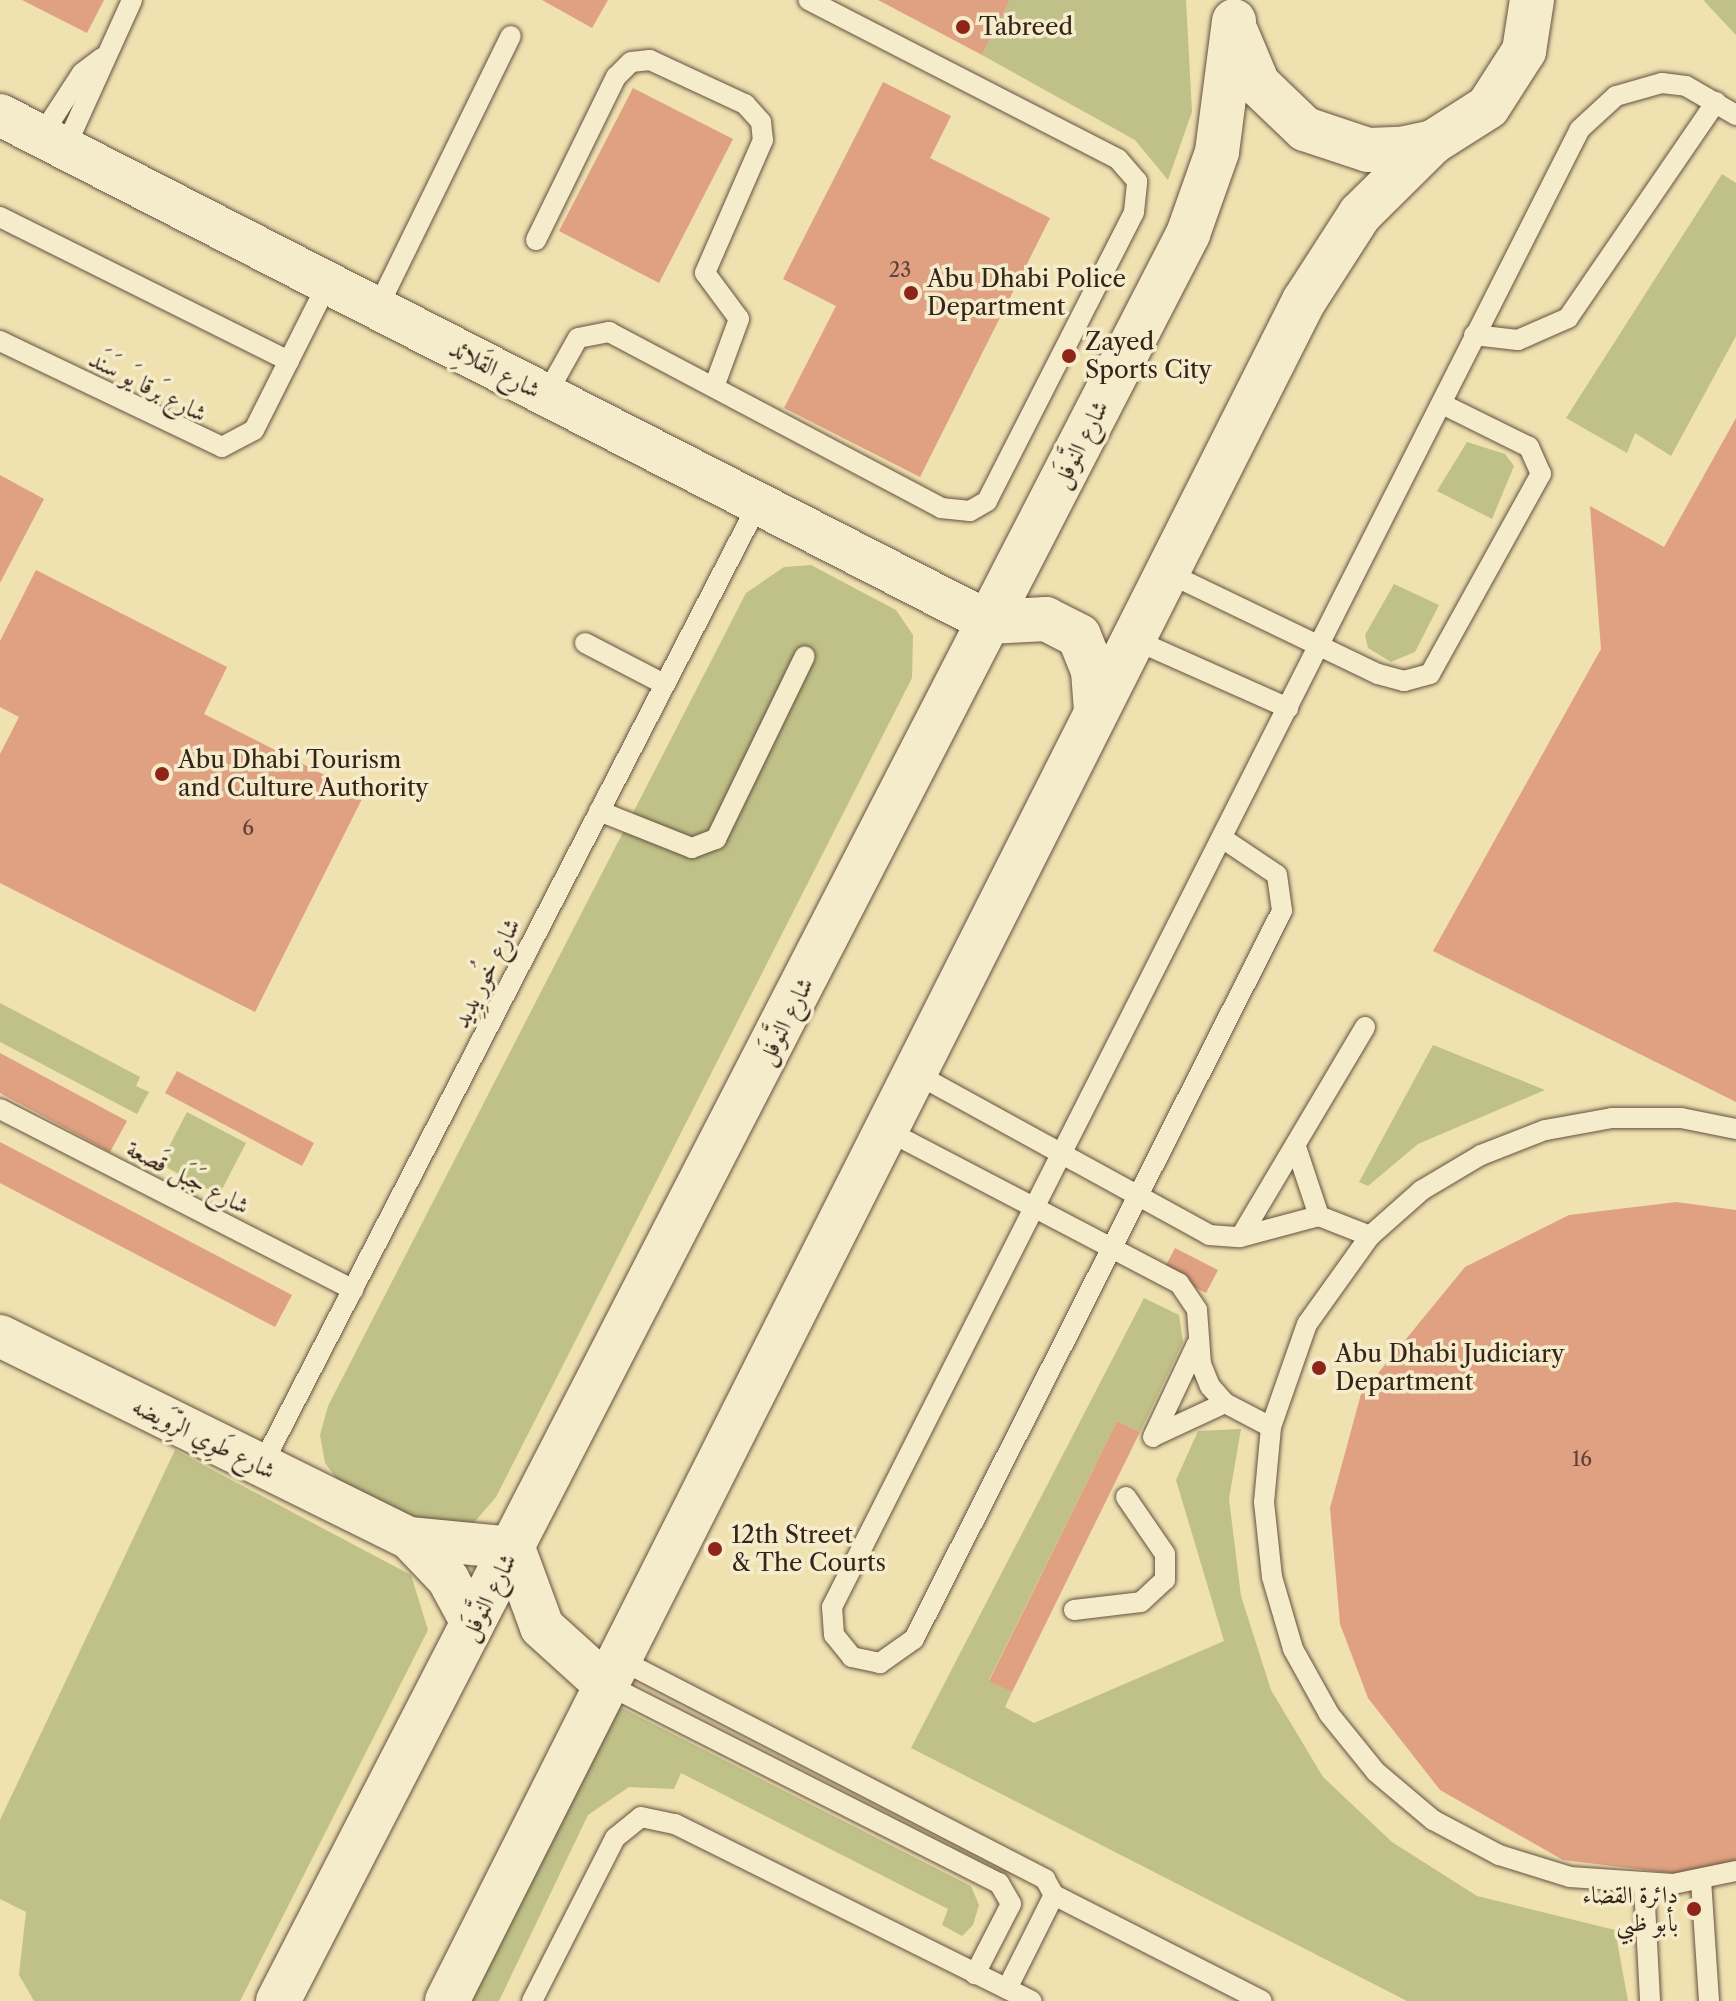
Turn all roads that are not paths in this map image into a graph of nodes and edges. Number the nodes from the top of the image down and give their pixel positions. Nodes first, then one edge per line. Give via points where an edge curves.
1 (132, 0) edge
2 (808, 0) edge
3 (1535, 7) edge
4 (1233, 11) edge
5 (511, 36) dead end
6 (1716, 102) junction
7 (0, 115) edge
8 (1736, 115) edge
9 (53, 142) junction
10 (1433, 142) junction
11 (0, 217) edge
12 (536, 240) dead end
13 (328, 283) junction
14 (377, 309) junction
15 (1474, 335) junction
16 (0, 341) edge
17 (289, 361) junction
18 (714, 387) junction
19 (546, 395) junction
20 (1444, 405) junction
21 (758, 504) junction
22 (1166, 572) junction
23 (989, 622) junction
24 (1133, 639) junction
25 (585, 643) dead end
26 (1317, 648) junction
27 (805, 656) dead end
28 (664, 684) junction
29 (1288, 708) junction
30 (1096, 711) junction
31 (599, 811) junction
32 (1222, 838) junction
33 (1365, 1027) dead end
34 (913, 1072) junction
35 (0, 1109) edge
36 (884, 1129) junction
37 (1736, 1129) edge
38 (1297, 1150) junction
39 (1061, 1153) junction
40 (1139, 1196) junction
41 (1033, 1210) junction
42 (1319, 1216) junction
43 (1370, 1236) junction
44 (1240, 1237) junction
45 (1111, 1252) junction
46 (353, 1290) junction
47 (0, 1336) edge
48 (1198, 1340) junction
49 (1225, 1403) junction
50 (1271, 1427) junction
51 (261, 1467) junction
52 (1126, 1497) dead end
53 (409, 1538) junction
54 (513, 1548) junction
55 (1074, 1610) dead end
56 (473, 1625) junction
57 (611, 1670) junction
58 (834, 1769) junction
59 (822, 1794) junction
60 (1736, 1871) edge
61 (1701, 1880) junction
62 (1644, 1885) junction
63 (1054, 1895) junction
64 (975, 1974) junction
65 (1007, 1989) junction
66 (278, 2001) edge
67 (447, 2001) edge
68 (532, 2001) edge
69 (1031, 2001) edge
70 (1262, 2001) edge
71 (1650, 2001) edge
72 (1709, 2001) edge

1 - 9 lane via 102,58 82,73
2 - 18 lane via 1118,159 1137,181 1137,202 987,501 970,511 941,508
3 - 10 street via 1502,90 1463,127
4 - 10 street via 1258,84 1305,129 1368,150
4 - 23 street, شارع النَّوفَل via 1226,109 1199,207
5 - 14 lane
6 - 8 lane
6 - 15 lane via 1568,318 1518,340
6 - 15 lane via 1662,83 1616,96 1596,111
7 - 9 street, شارع القَلائِد
9 - 13 street, شارع القَلائِد
10 - 22 street via 1360,214 1320,271
11 - 17 lane
12 - 18 lane via 616,77 631,62 650,60 745,104 761,122 763,140 705,273 739,319
13 - 14 street, شارع القَلائِد
13 - 17 lane, شارع بَرقا يَو سَنَد
14 - 19 street, شارع القَلائِد
15 - 20 lane
16 - 17 lane, شارع بَرقا يَو سَنَد via 222,447 254,430
18 - 19 lane via 597,330 578,338
19 - 21 street, شارع القَلائِد
20 - 26 lane
20 - 26 lane via 1529,447 1539,464 1536,493 1430,674 1391,679
21 - 23 street, شارع القَلائِد
21 - 28 lane, شارع خُور يِدِيد
22 - 24 street
22 - 26 lane
23 - 30 street via 1046,619 1079,636 1093,671
23 - 54 street, شارع النَّوفَل
24 - 29 lane
24 - 30 street
25 - 28 lane
26 - 29 lane
27 - 31 lane via 716,839 692,848
28 - 31 lane, شارع خُور يِدِيد
29 - 32 lane
30 - 34 street
31 - 46 lane, شارع خُور يِدِيد
32 - 39 lane
32 - 40 lane via 1277,875 1282,911
33 - 38 lane
34 - 36 street
34 - 39 lane
35 - 46 lane, شارع جَبَل قَصعة
36 - 41 lane
36 - 57 street
37 - 43 lane via 1681,1118 1612,1118 1545,1130 1481,1155 1422,1190
38 - 42 lane
38 - 44 lane
39 - 40 lane
39 - 41 lane
40 - 44 lane via 1209,1235
40 - 45 lane
41 - 45 lane
41 - 45 lane via 832,1607 834,1635 852,1657 880,1663 914,1639
42 - 43 lane
42 - 44 lane
43 - 50 lane via 1307,1324
45 - 48 lane via 1191,1294
46 - 51 lane, شارع خُور يِدِيد
47 - 51 street, شارع طَوِي الرِّوَيضه
48 - 49 lane via 1205,1375
48 - 49 lane via 1153,1437
49 - 50 lane
50 - 62 lane via 1264,1502 1272,1577 1293,1649 1329,1714 1376,1772 1433,1820 1499,1855 1570,1877
51 - 53 street, شارع طَوِي الرِّوَيضه
52 - 55 lane via 1165,1554 1165,1580 1141,1602
53 - 54 street, شارع طَوِي الرِّوَيضه
53 - 56 street, شارع طَوِي الرِّوَيضه via 448,1579
54 - 56 street, شارع النَّوفَل
54 - 57 street via 542,1627
56 - 66 street, شارع النَّوفَل
57 - 58 lane
57 - 59 lane
57 - 67 street
58 - 59 lane
58 - 63 lane via 1040,1876
59 - 64 lane via 1006,1889 1008,1912
60 - 61 lane
61 - 62 lane
61 - 72 lane
62 - 71 lane
63 - 65 lane
63 - 70 lane
64 - 65 lane
64 - 68 lane via 675,1824 641,1817 615,1838
65 - 69 lane

